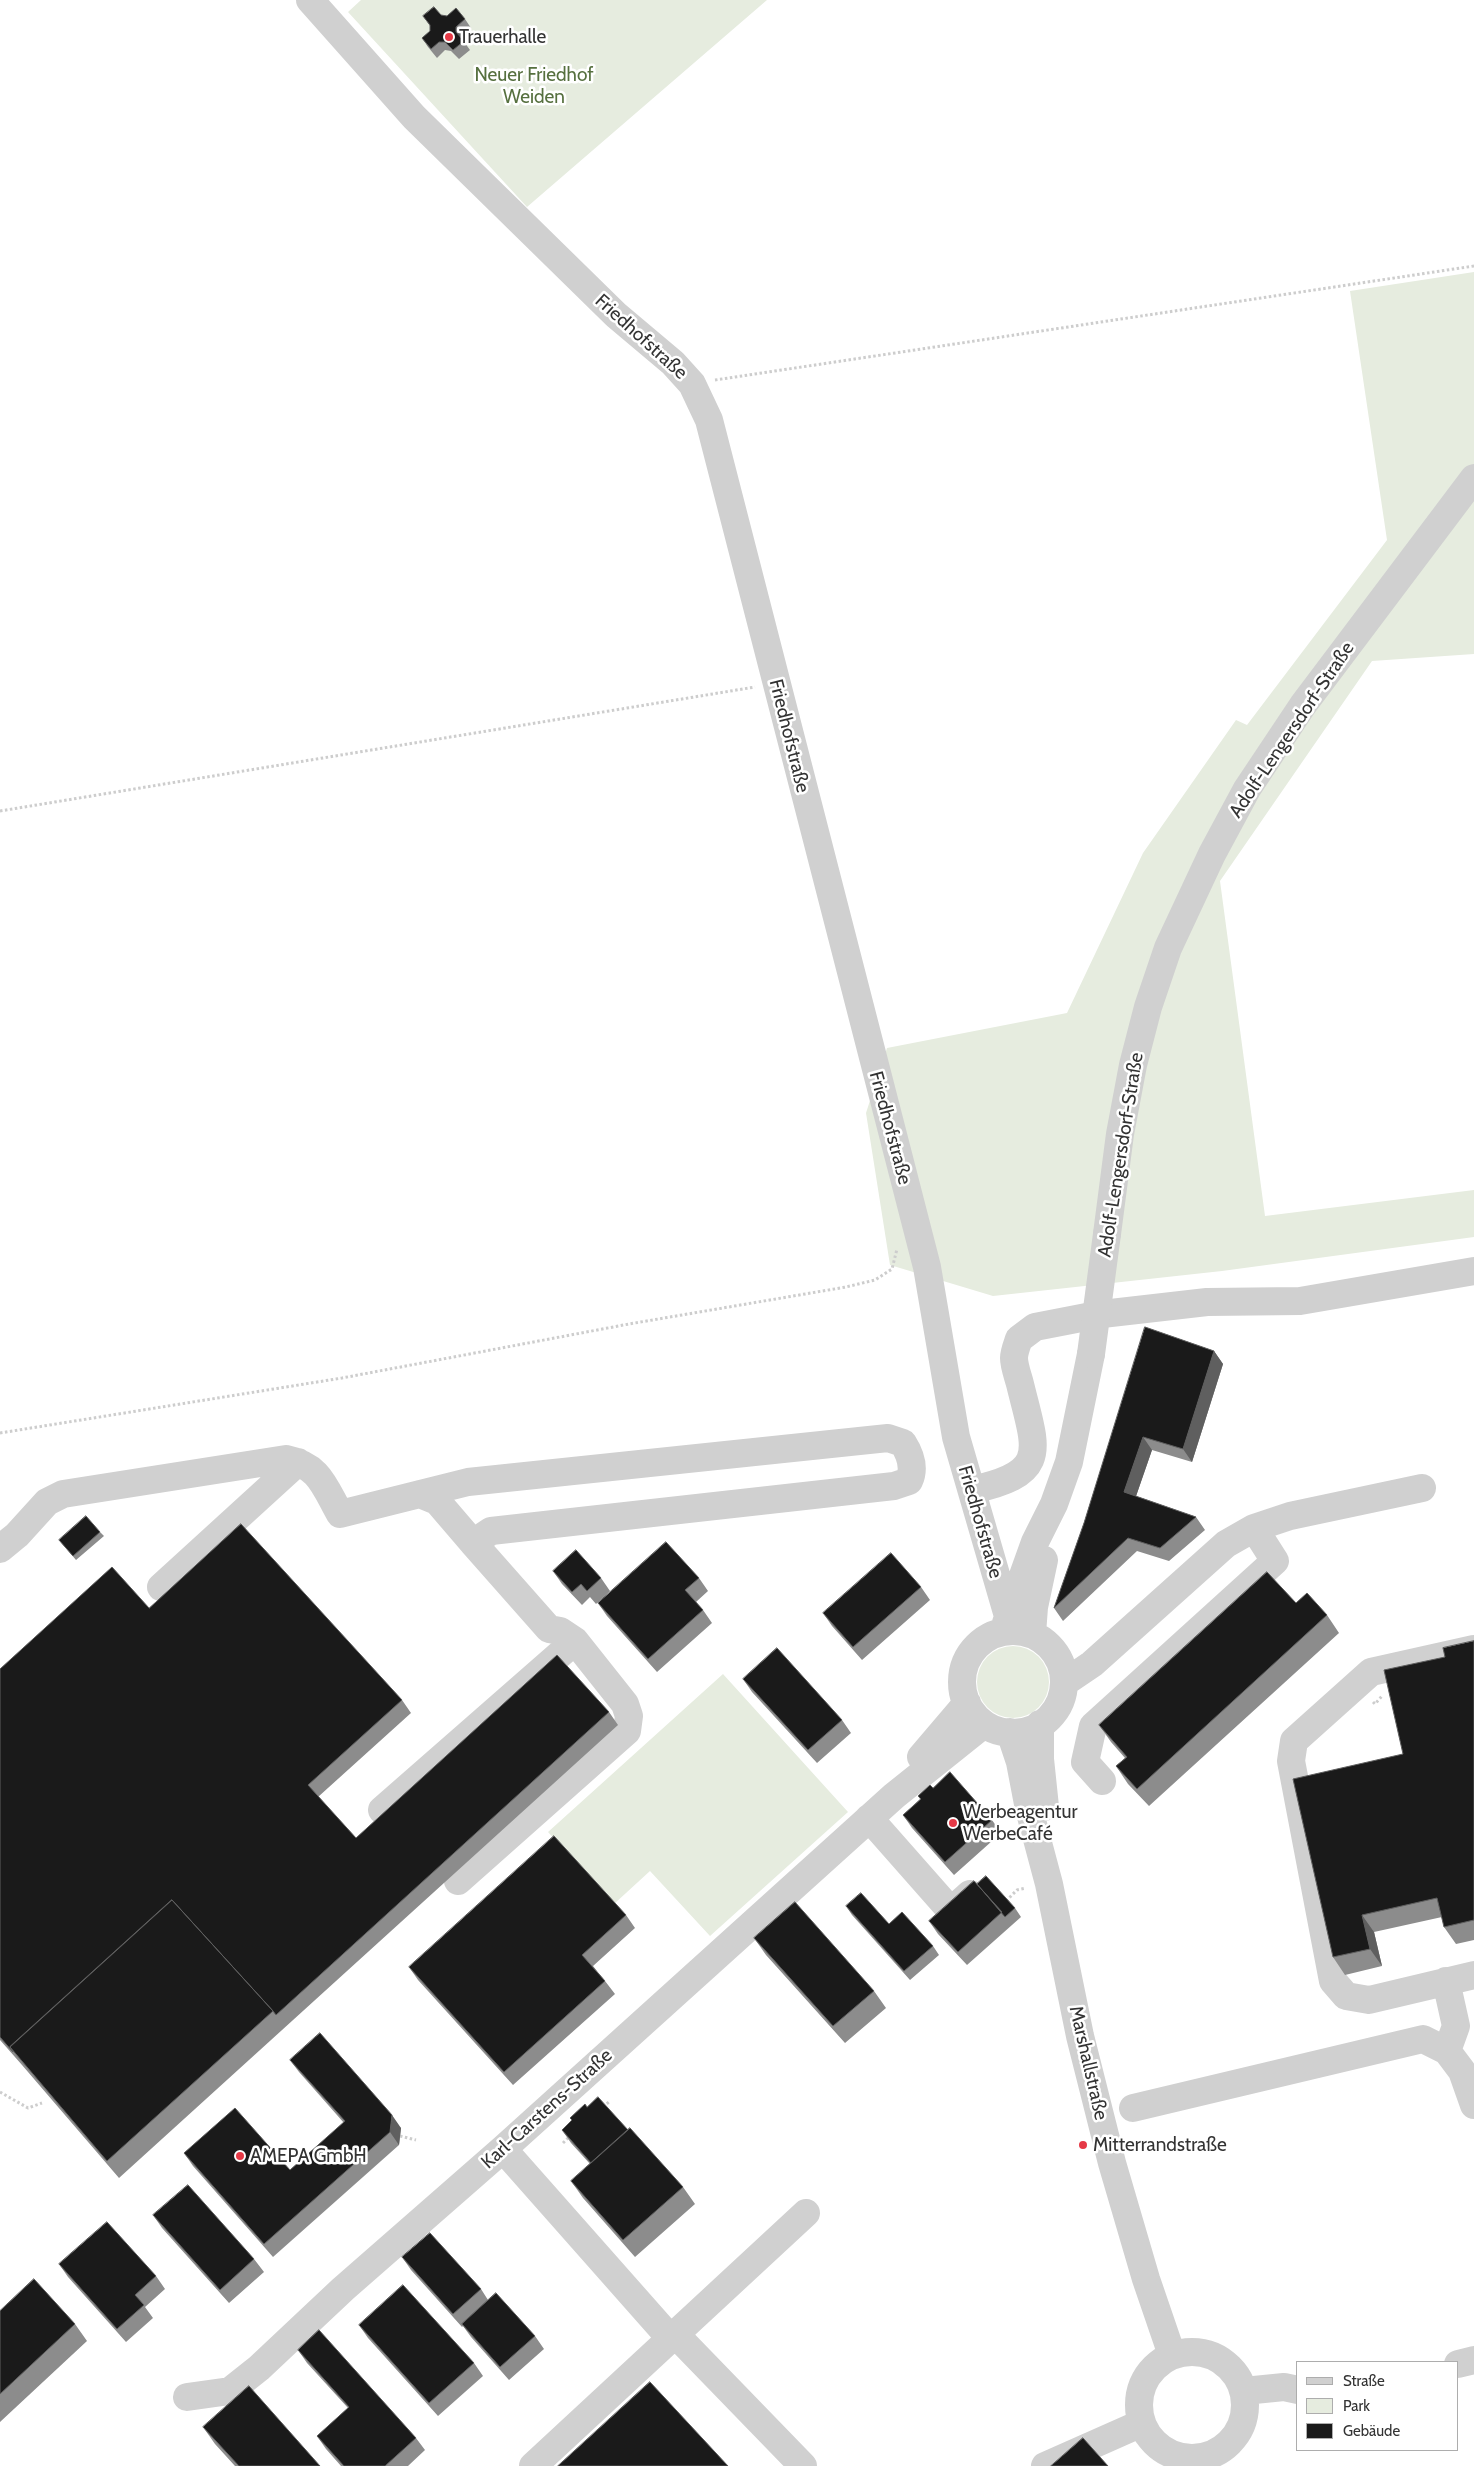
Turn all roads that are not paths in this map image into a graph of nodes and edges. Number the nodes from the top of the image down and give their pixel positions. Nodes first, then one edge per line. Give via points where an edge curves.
1 (310, 0) edge
2 (1474, 478) edge
3 (1474, 1271) edge
4 (298, 1462) junction
5 (1422, 1488) dead end
6 (972, 1490) junction
7 (420, 1494) junction
8 (1054, 1504) junction
9 (1254, 1528) junction
10 (482, 1537) junction
11 (0, 1549) edge
12 (161, 1587) dead end
13 (1006, 1624) junction
14 (1131, 1630) junction
15 (1032, 1634) junction
16 (575, 1641) junction
17 (1474, 1649) edge
18 (1055, 1653) junction
19 (1064, 1684) junction
20 (966, 1703) junction
21 (984, 1724) junction
22 (1040, 1724) junction
23 (1010, 1732) junction
24 (1102, 1781) dead end
25 (894, 1796) junction
26 (382, 1810) dead end
27 (869, 1818) junction
28 (458, 1881) dead end
29 (1050, 1884) junction
30 (970, 1894) edge
31 (1474, 1975) edge
32 (1446, 1981) junction
33 (1447, 2051) junction
34 (1474, 2105) edge
35 (1133, 2108) dead end
36 (503, 2149) junction
37 (806, 2213) dead end
38 (674, 2337) junction
39 (1172, 2356) junction
40 (1474, 2360) edge
41 (1459, 2364) edge
42 (1296, 2390) edge
43 (187, 2397) dead end
44 (1245, 2401) junction
45 (1296, 2401) edge
46 (1142, 2423) junction
47 (1205, 2461) edge
48 (533, 2466) edge
49 (803, 2466) edge
50 (1045, 2466) edge

1 - 6 street, Friedhofstraße via 414,117 616,315 673,363 692,384 708,420 927,1267 956,1437
2 - 8 street, Adolf-Lengersdorf-Straße, bridge via 1303,706 1246,789 1168,948 1133,1065 1120,1134 1091,1354 1069,1462
3 - 6 street via 1300,1301 1207,1302 1102,1314 1036,1327 1019,1339 1014,1358 1034,1446 1029,1464 1022,1473 1007,1482
4 - 7 street via 310,1467 340,1514
4 - 11 street via 286,1459 55,1496
4 - 12 street
5 - 9 street via 1290,1516
6 - 13 street, Friedhofstraße
7 - 10 street via 437,1501
7 - 10 street via 468,1482 888,1438 903,1443 911,1460 909,1480 894,1486
8 - 13 street, Adolf-Lengersdorf-Straße via 1035,1542
8 - 15 street, Adolf-Lengersdorf-Straße via 1034,1606
9 - 14 street via 1226,1544
9 - 24 street via 1275,1561 1093,1726 1085,1762
10 - 16 street via 549,1629 560,1631
13 - 15 street
13 - 20 street via 977,1646 968,1658 962,1688
14 - 18 street via 1085,1650
14 - 19 street
15 - 18 street
16 - 26 street
16 - 28 street via 623,1687 630,1716 626,1731
17 - 32 street via 1370,1672 1294,1741 1291,1762 1333,1981 1346,1996 1369,2000
18 - 19 street via 1062,1668
19 - 22 street via 1057,1707
20 - 21 street
20 - 25 street, Karl-Carstens-Straße via 923,1754
21 - 23 street
21 - 25 street, Karl-Carstens-Straße
22 - 23 street
22 - 29 street, Marshallstraße
23 - 29 street, Marshallstraße
25 - 27 street, Karl-Carstens-Straße
27 - 30 street via 951,1911
27 - 36 street, Karl-Carstens-Straße
29 - 39 street, Marshallstraße via 1080,2036 1112,2163
31 - 32 street
32 - 33 street via 1456,2026
33 - 34 street via 1462,2071
33 - 35 street via 1423,2039
36 - 38 street
36 - 43 street, Karl-Carstens-Straße via 230,2391
37 - 38 street
38 - 48 street
38 - 49 street
39 - 44 street via 1190,2352 1208,2354 1224,2362 1237,2374
39 - 46 street via 1158,2364 1144,2383 1138,2407
40 - 41 street
42 - 44 street via 1284,2388
44 - 45 street via 1284,2405
44 - 47 street via 1240,2429 1229,2444
46 - 47 street via 1161,2449 1176,2456
46 - 50 street

